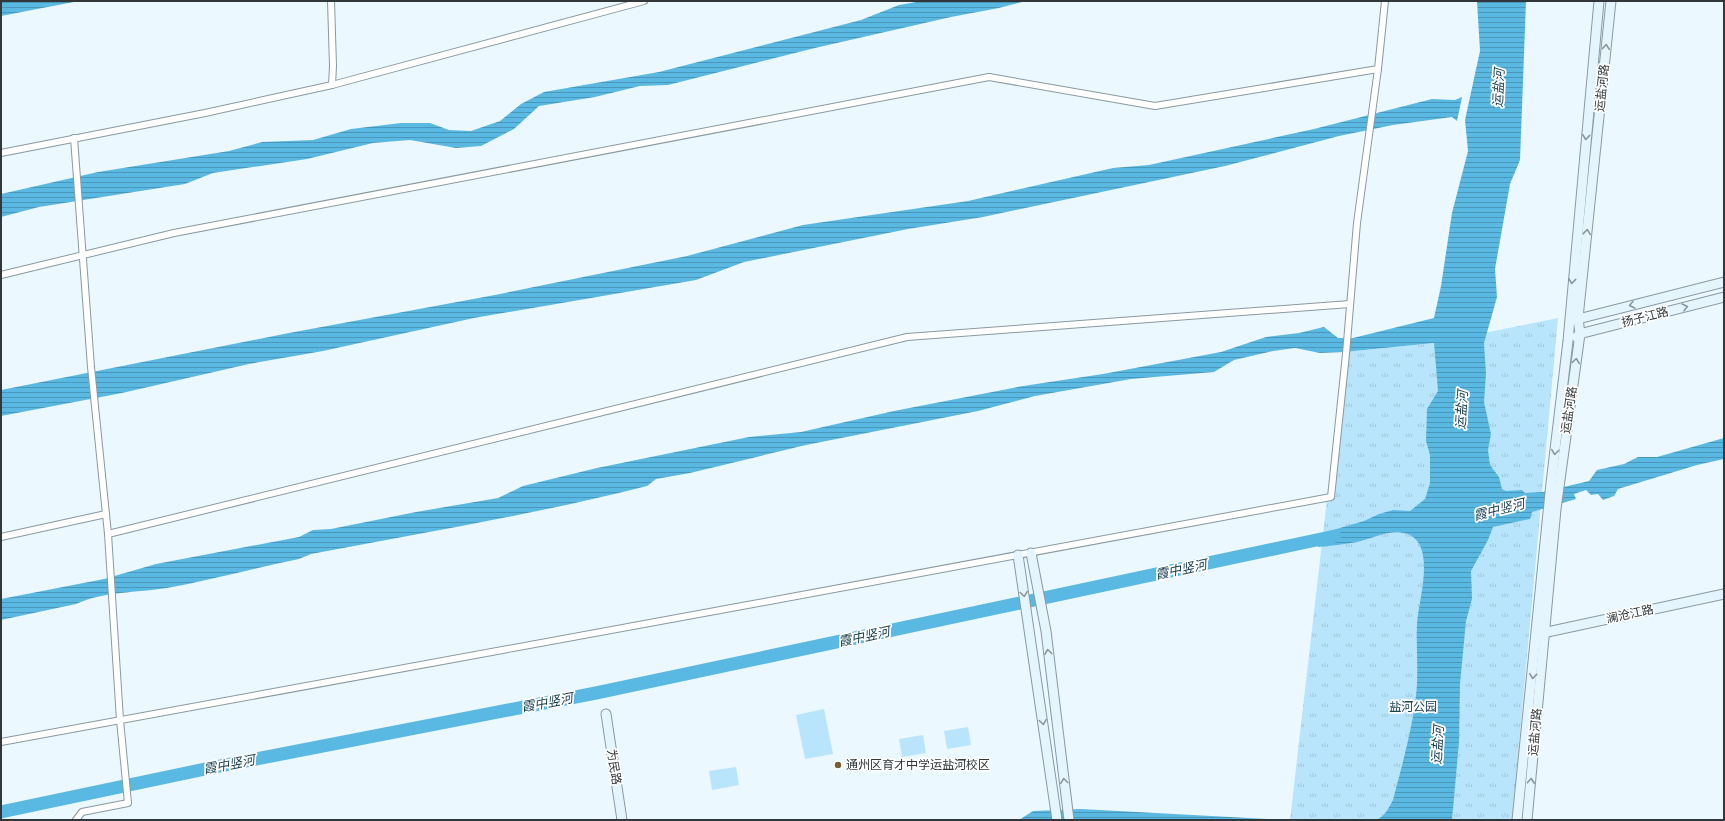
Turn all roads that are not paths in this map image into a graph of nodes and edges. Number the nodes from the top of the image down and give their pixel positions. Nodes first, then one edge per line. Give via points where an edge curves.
1 (331, 1) edge
2 (644, 1) edge
3 (1385, 1) edge
4 (1600, 1) edge
5 (1611, 1) edge
6 (1378, 69) junction
7 (332, 84) junction
8 (74, 138) junction
9 (1, 153) edge
10 (84, 256) junction
11 (1, 275) edge
12 (1724, 282) edge
13 (1724, 297) edge
14 (1350, 304) junction
15 (1578, 318) junction
16 (1568, 323) junction
17 (1580, 334) junction
18 (1568, 341) junction
19 (1555, 483) junction
20 (106, 514) junction
21 (108, 534) junction
22 (1, 537) edge
23 (1031, 553) junction
24 (1018, 555) junction
25 (1724, 594) edge
26 (1540, 633) junction
27 (606, 714) dead end
28 (120, 720) junction
29 (1, 742) edge
30 (76, 820) edge
31 (622, 820) edge
32 (1057, 820) edge
33 (1069, 820) edge
34 (1518, 820) edge
35 (1527, 820) edge

1 - 7 street
2 - 7 street
3 - 6 street
4 -> 16 main road, 运盐河路
15 -> 5 main road, 运盐河路
6 - 10 street via 1155,106 989,77 174,233
6 - 14 street via 1357,223
7 - 8 street via 205,113
8 - 9 street
8 - 10 street
10 - 11 street
10 - 20 street via 91,367
12 -> 15 main road, 扬子江路
17 -> 13 main road, 扬子江路
14 - 21 street via 907,337
14 - 23 street via 1331,496
15 - 16 main road, 扬子江路
15 - 17 main road, 运盐河路
16 - 18 main road, 运盐河路
17 - 18 main road, 扬子江路
19 -> 17 main road, 运盐河路
18 -> 19 main road, 运盐河路
19 - 26 main road, 运盐河路
20 - 21 street
20 - 22 street
21 - 28 street
23 - 24 street
33 -> 23 main road via 1046,631
24 - 28 street
24 -> 32 main road
25 - 26 main road, 澜沧江路
26 -> 34 main road, 运盐河路
35 -> 26 main road, 运盐河路
27 - 31 main road, 为民路
28 - 29 street
28 - 30 street via 128,803 82,812

